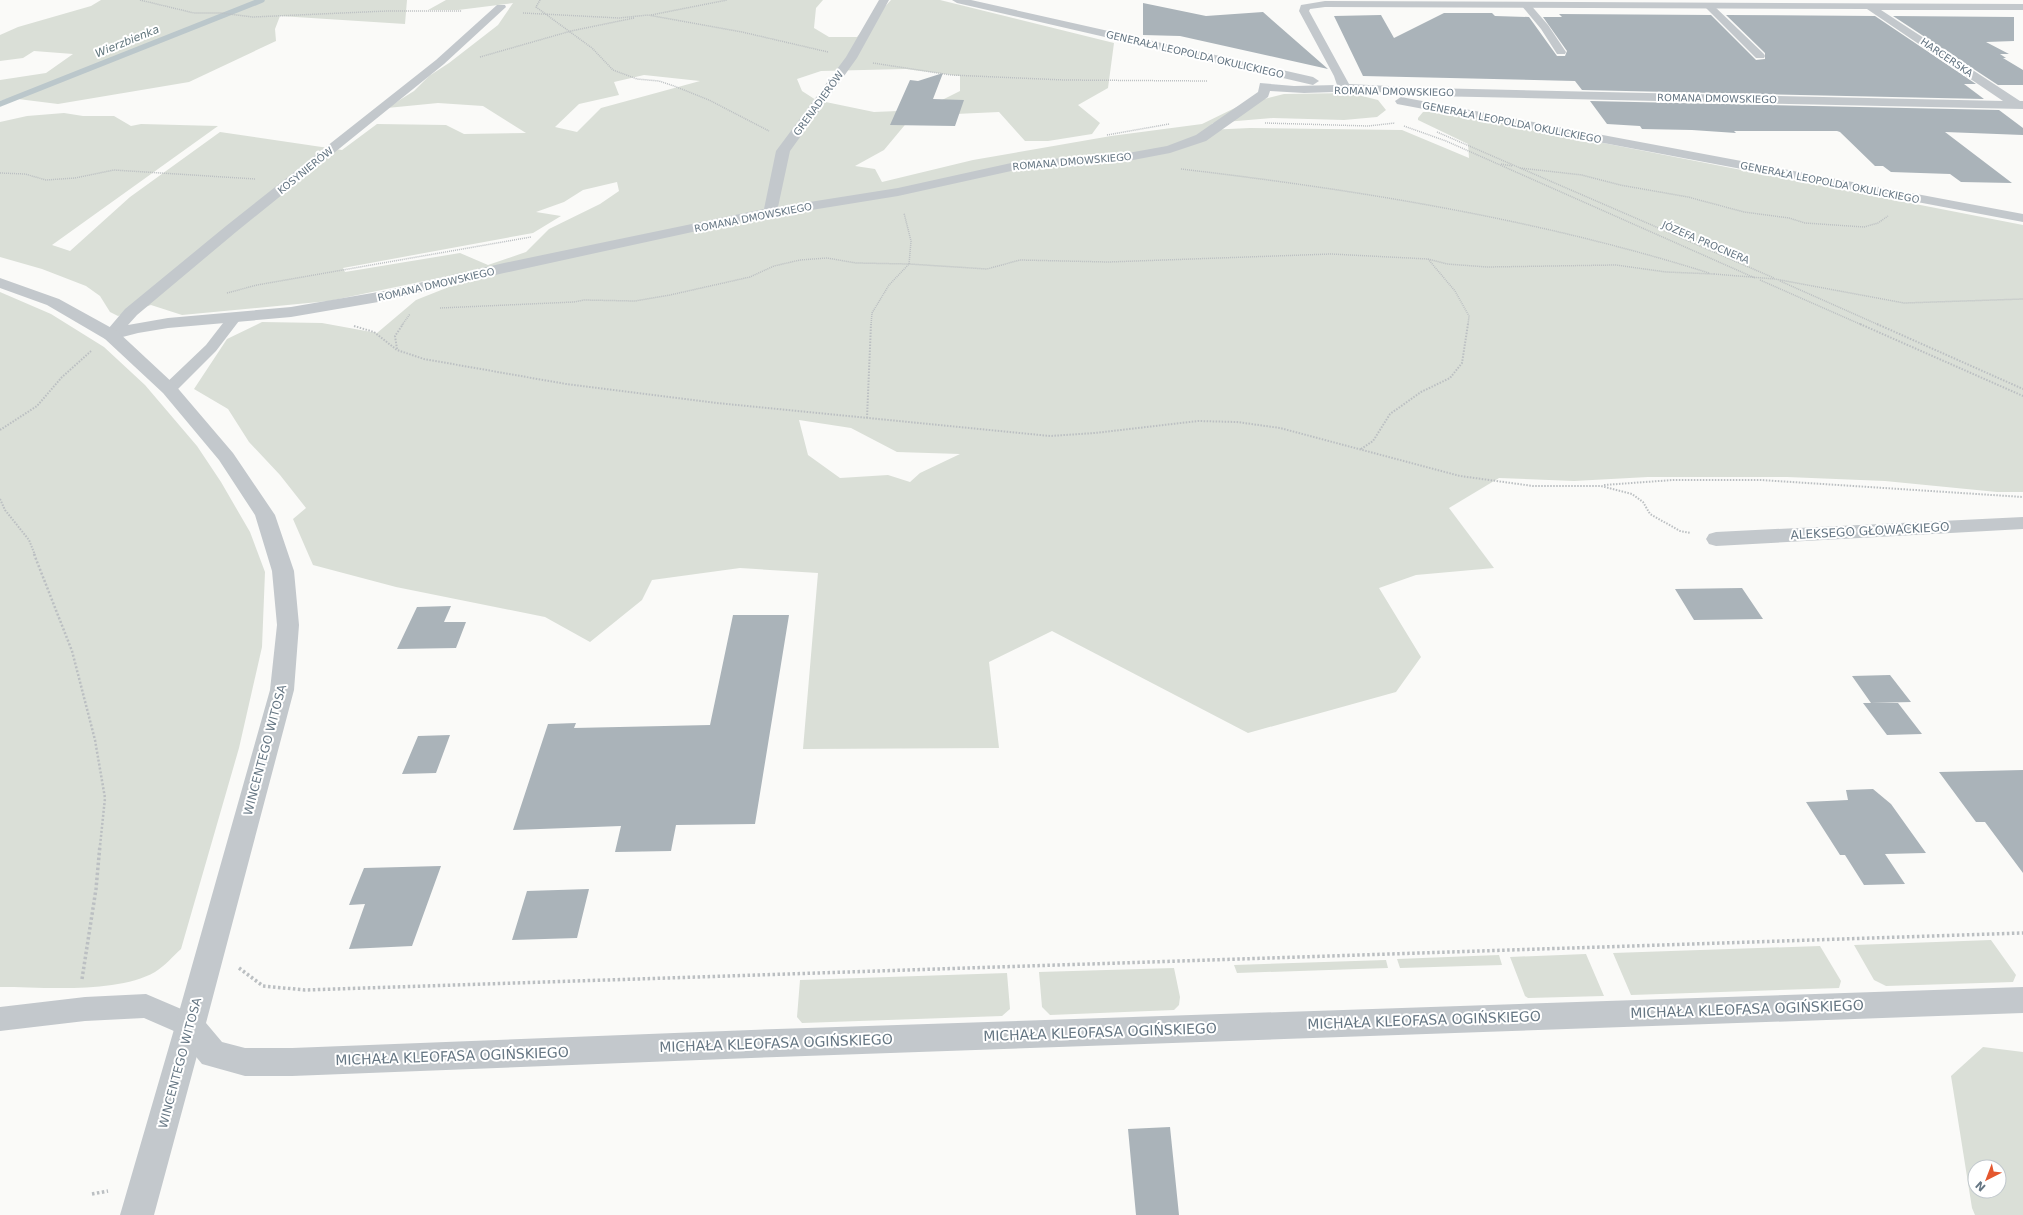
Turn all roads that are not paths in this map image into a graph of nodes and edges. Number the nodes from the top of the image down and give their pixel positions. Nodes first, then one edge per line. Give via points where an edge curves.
1 (884, 0) edge
2 (957, 0) edge
3 (1296, 0) edge
4 (968, 2) edge
5 (1526, 5) junction
6 (1709, 6) junction
7 (1305, 7) junction
8 (1870, 7) junction
9 (2023, 7) edge
10 (499, 9) road end
11 (1561, 52) dead end
12 (1760, 56) dead end
13 (1244, 66) junction
14 (1264, 86) junction
15 (1344, 88) junction
16 (2021, 106) edge
17 (770, 213) junction
18 (2023, 218) edge
19 (0, 283) edge
20 (235, 317) junction
21 (109, 334) junction
22 (169, 390) junction
23 (2023, 523) edge
24 (1716, 539) road end
25 (2023, 1000) edge
26 (0, 1019) edge
27 (190, 1026) junction
28 (137, 1215) edge

1 - 17 street, GRENADIERÓW via 851,58 783,151
2 - 4 street, GENERAŁA LEOPOLDA OKULICKIEGO
3 - 7 street
4 - 13 street, GENERAŁA LEOPOLDA OKULICKIEGO
5 - 6 street
5 - 7 street via 1325,4
5 - 11 lane via 1545,26
6 - 8 street
6 - 12 lane
7 - 15 street via 1304,11
8 - 9 street
8 - 16 street, HARCERSKA
10 - 21 street, KOSYNIERÓW via 440,62 231,229 131,312
13 - 14 street
13 - 15 street, GENERAŁA LEOPOLDA OKULICKIEGO
14 - 15 street, ROMANA DMOWSKIEGO via 1280,90
14 - 17 street, ROMANA DMOWSKIEGO via 1264,94 1201,138 1170,149 1128,157 1025,164 898,192
15 - 16 street, ROMANA DMOWSKIEGO
15 - 18 street, GENERAŁA LEOPOLDA OKULICKIEGO via 1450,111
17 - 20 street, ROMANA DMOWSKIEGO via 504,268 384,296 291,312
19 - 21 street, WINCENTEGO WITOSA via 53,302
20 - 21 street, ROMANA DMOWSKIEGO via 160,324
20 - 22 lane via 211,348
21 - 22 street, WINCENTEGO WITOSA
22 - 27 street, WINCENTEGO WITOSA via 226,458 265,515 283,571 288,625 282,690
23 - 24 street, ALEKSEGO GŁOWACKIEGO
25 - 27 street, MICHAŁA KLEOFASA OGIŃSKIEGO via 792,1042 292,1062 245,1062 213,1054
26 - 27 lane via 146,1006
27 - 28 street, WINCENTEGO WITOSA

